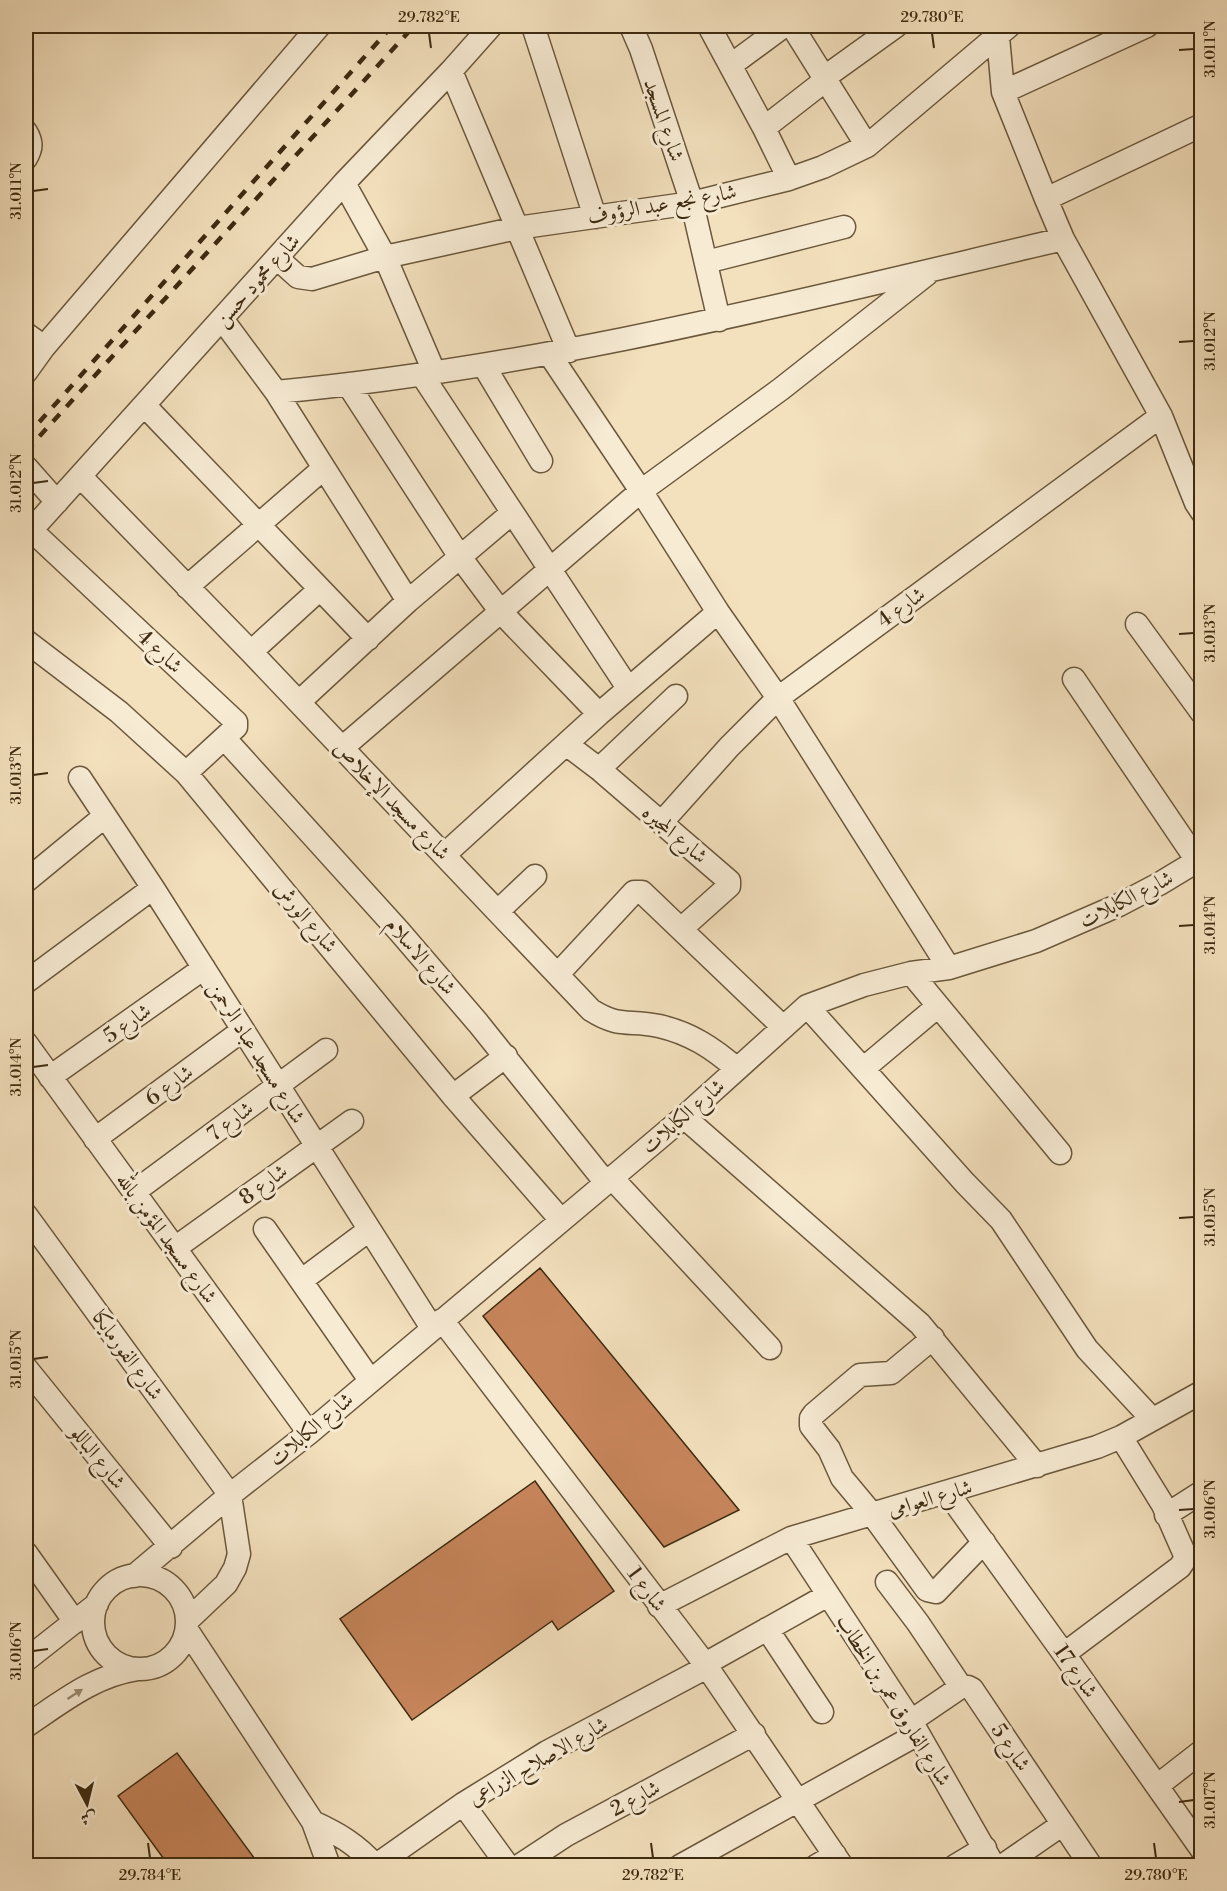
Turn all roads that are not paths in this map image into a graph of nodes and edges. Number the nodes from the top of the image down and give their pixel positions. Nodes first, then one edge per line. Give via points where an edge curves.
1 (319, 26) edge
2 (491, 26) edge
3 (533, 26) edge
4 (631, 26) edge
5 (710, 26) edge
6 (784, 26) edge
7 (792, 26) edge
8 (896, 26) edge
9 (1148, 26) edge
10 (1002, 28) edge
11 (730, 65) junction
12 (451, 71) junction
13 (825, 77) junction
14 (1003, 92) junction
15 (1202, 125) edge
16 (764, 128) junction
17 (26, 132) edge
18 (867, 146) junction
19 (26, 158) edge
20 (789, 179) junction
21 (344, 183) junction
22 (1046, 199) junction
23 (692, 203) junction
24 (595, 217) junction
25 (844, 227) dead end
26 (517, 228) junction
27 (1063, 239) junction
28 (385, 257) junction
29 (277, 258) junction
30 (706, 262) junction
31 (933, 269) junction
32 (222, 319) junction
33 (719, 320) junction
34 (26, 334) edge
35 (44, 347) junction
36 (560, 353) junction
37 (484, 366) junction
38 (26, 372) edge
39 (429, 375) junction
40 (348, 386) junction
41 (276, 393) junction
42 (144, 405) junction
43 (1161, 416) junction
44 (541, 461) dead end
45 (26, 467) edge
46 (324, 468) junction
47 (80, 476) junction
48 (641, 491) junction
49 (57, 502) junction
50 (1202, 512) edge
51 (513, 513) junction
52 (258, 525) junction
53 (28, 533) edge
54 (460, 557) junction
55 (551, 569) junction
56 (187, 587) junction
57 (320, 589) junction
58 (408, 601) junction
59 (501, 612) junction
60 (718, 612) junction
61 (1137, 624) dead end
62 (368, 639) junction
63 (26, 642) edge
64 (251, 652) junction
65 (1074, 679) dead end
66 (628, 688) junction
67 (676, 696) dead end
68 (778, 698) junction
69 (299, 702) junction
70 (1202, 712) edge
71 (599, 714) junction
72 (225, 739) junction
73 (566, 744) junction
74 (342, 748) junction
75 (599, 769) junction
76 (186, 773) junction
77 (80, 778) dead end
78 (105, 816) junction
79 (662, 822) junction
80 (444, 855) junction
81 (1200, 860) edge
82 (535, 876) dead end
83 (26, 881) edge
84 (153, 888) junction
85 (498, 911) junction
86 (681, 929) junction
87 (204, 968) junction
88 (949, 968) junction
89 (911, 973) junction
90 (558, 974) junction
91 (26, 982) edge
92 (807, 1006) junction
93 (939, 1006) junction
94 (783, 1027) junction
95 (243, 1030) junction
96 (26, 1043) edge
97 (326, 1050) dead end
98 (506, 1056) junction
99 (737, 1069) junction
100 (863, 1069) junction
101 (50, 1077) junction
102 (278, 1086) junction
103 (453, 1096) junction
104 (684, 1116) junction
105 (352, 1121) dead end
106 (95, 1139) junction
107 (316, 1146) junction
108 (1060, 1153) dead end
109 (609, 1180) junction
110 (134, 1192) junction
111 (26, 1215) edge
112 (561, 1220) junction
113 (265, 1229) dead end
114 (369, 1230) junction
115 (175, 1248) junction
116 (302, 1280) junction
117 (437, 1324) junction
118 (933, 1338) junction
119 (770, 1348) dead end
120 (28, 1377) edge
121 (370, 1380) junction
122 (1202, 1392) edge
123 (1152, 1419) junction
124 (309, 1433) junction
125 (1121, 1437) junction
126 (1037, 1466) junction
127 (1202, 1492) edge
128 (948, 1493) junction
129 (230, 1495) junction
130 (872, 1514) junction
131 (1166, 1515) junction
132 (791, 1538) junction
133 (984, 1542) junction
134 (171, 1546) junction
135 (26, 1553) edge
136 (134, 1576) junction
137 (887, 1582) dead end
138 (828, 1595) junction
139 (97, 1604) junction
140 (659, 1606) junction
141 (75, 1622) junction
142 (187, 1625) junction
143 (768, 1629) junction
144 (1064, 1654) junction
145 (26, 1660) edge
146 (706, 1666) junction
147 (140, 1669) junction
148 (961, 1687) junction
149 (822, 1712) dead end
150 (26, 1726) edge
151 (915, 1728) junction
152 (754, 1734) junction
153 (1202, 1751) edge
154 (1157, 1786) junction
155 (798, 1800) junction
156 (463, 1804) junction
157 (313, 1822) junction
158 (1063, 1824) junction
159 (1202, 1850) edge
160 (989, 1857) edge
161 (831, 1862) edge
162 (375, 1865) edge
163 (329, 1866) edge
164 (508, 1866) edge
165 (519, 1866) edge
166 (680, 1866) edge
167 (955, 1866) edge
168 (1002, 1866) edge
169 (1091, 1866) edge

1 - 35 street
2 - 12 street, شارع محمود حسن
3 - 24 street
4 - 23 street, شارع المسجد
5 - 11 street
6 - 11 street
7 - 13 street
8 - 13 street
9 - 14 street
10 - 14 street
10 - 18 street, شارع نجع عبد الرؤوف
11 - 16 street
12 - 21 street, شارع محمود حسن
12 - 26 street
13 - 16 street
13 - 18 street
14 - 22 street
15 - 22 street
16 - 20 street
17 - 19 street via 31,143
18 - 20 street, شارع نجع عبد الرؤوف
20 - 23 street, شارع نجع عبد الرؤوف
21 - 28 street
21 - 29 street, شارع محمود حسن
22 - 27 street
23 - 24 street, شارع نجع عبد الرؤوف
23 - 30 street, شارع المسجد
24 - 26 street, شارع نجع عبد الرؤوف
25 - 30 street
26 - 28 street, شارع نجع عبد الرؤوف
26 - 36 street
27 - 31 street
27 - 43 street
28 - 29 street, شارع نجع عبد الرؤوف via 312,279 298,277
28 - 39 street
29 - 32 street, شارع محمود حسن
30 - 33 street, شارع المسجد
31 - 33 street
31 - 48 street via 781,389
32 - 41 street
32 - 42 street, شارع محمود حسن
33 - 36 street
34 - 35 street
35 - 38 street
36 - 37 street
36 - 48 street
37 - 39 street
37 - 44 street
39 - 40 street
39 - 51 street
40 - 41 street
40 - 54 street
41 - 46 street
42 - 47 street, شارع محمود حسن
42 - 52 street
43 - 50 street
43 - 68 street, شارع 4
45 - 49 street
46 - 52 street
46 - 58 street
47 - 49 street, شارع محمود حسن
47 - 56 street, شارع مسجد الإخلاص
48 - 55 street
48 - 60 street
49 - 53 street, شارع محمود حسن
51 - 54 street
51 - 55 street
52 - 56 street
52 - 57 street
53 - 72 street, شارع 4 via 236,722
54 - 58 street
54 - 59 street
55 - 59 street
55 - 66 street
56 - 64 street, شارع مسجد الإخلاص
57 - 62 street
57 - 64 street
58 - 62 street
59 - 71 street
59 - 74 street
60 - 66 street
60 - 68 street
61 - 70 street
62 - 69 street
63 - 76 street, شارع الورش via 119,712
64 - 69 street, شارع مسجد الإخلاص
65 - 81 street
66 - 71 street
67 - 75 street
68 - 79 street, شارع 4
68 - 88 street
69 - 74 street, شارع مسجد الإخلاص
71 - 73 street
72 - 76 street
72 - 98 street, شارع الاسلام via 392,922
73 - 75 street, شارع المجيره
73 - 80 street
74 - 80 street, شارع مسجد الإخلاص
75 - 79 street, شارع المجيره
76 - 103 street, شارع الورش
77 - 78 street, شارع مسجد عباد الرحمن
78 - 83 street
78 - 84 street, شارع مسجد عباد الرحمن
79 - 86 street, شارع المجيره via 730,883
80 - 85 street, شارع مسجد الإخلاص
81 - 88 street, شارع الكابلات via 1078,924
82 - 85 street
84 - 87 street, شارع مسجد عباد الرحمن
84 - 91 street
85 - 90 street, شارع مسجد الإخلاص
86 - 90 street via 642,892 634,892
86 - 94 street
87 - 95 street, شارع مسجد عباد الرحمن
87 - 101 street, شارع 5
88 - 89 street, شارع الكابلات
89 - 92 street, شارع الكابلات
89 - 93 street
90 - 99 street, شارع مسجد الإخلاص via 591,1010 606,1019 657,1025 687,1034 714,1049
92 - 94 street, شارع الكابلات
92 - 100 street
93 - 100 street
93 - 108 street
94 - 99 street, شارع الكابلات
95 - 102 street, شارع مسجد عباد الرحمن
95 - 106 street, شارع 6
96 - 101 street, شارع مسجد المؤمن بالله
97 - 102 street, شارع 7
98 - 103 street
98 - 109 street, شارع الاسلام
99 - 104 street, شارع الكابلات
100 - 123 street via 1001,1220 1087,1349
101 - 106 street, شارع مسجد المؤمن بالله
102 - 107 street, شارع مسجد عباد الرحمن
102 - 110 street, شارع 7
103 - 112 street, شارع الورش
104 - 109 street, شارع الكابلات
104 - 118 street
105 - 107 street, شارع 8
106 - 110 street, شارع مسجد المؤمن بالله
107 - 114 street, شارع مسجد عباد الرحمن
107 - 115 street, شارع 8
109 - 112 street, شارع الكابلات
109 - 119 street, شارع الاسلام
110 - 115 street, شارع مسجد المؤمن بالله
111 - 129 street, شارع الفورمايكا
112 - 117 street, شارع الكابلات
113 - 116 street
114 - 116 street
114 - 117 street, شارع مسجد عباد الرحمن
115 - 124 street, شارع مسجد المؤمن بالله
116 - 121 street
117 - 121 street, شارع الكابلات
117 - 140 street, شارع 1
118 - 126 street
118 - 130 street via 891,1373 860,1375 811,1418 811,1426 829,1449 842,1478
120 - 134 street, شارع الباللو
121 - 124 street, شارع الكابلات
122 - 123 street, شارع العوامى
123 - 125 street, شارع العوامى
124 - 129 street, شارع الكابلات
125 - 126 street, شارع العوامى
125 - 131 street
126 - 128 street, شارع العوامى
127 - 131 street
128 - 130 street, شارع العوامى
128 - 133 street, شارع 17
129 - 134 street, شارع الكابلات
129 - 142 street via 239,1554 235,1568 226,1584
130 - 132 street, شارع العوامى
130 - 133 street via 932,1592
131 - 144 street via 1185,1555 1180,1567
132 - 138 street, شارع الفاروق عمر بن الخطاب
132 - 140 street, شارع العوامى
133 - 144 street, شارع 17
134 - 136 street, شارع الكابلات
135 - 141 street
136 - 139 street via 108,1588
136 - 142 street via 166,1582 181,1598
137 - 148 street, شارع 5
138 - 143 street, شارع الاصلاح الزراعى
138 - 151 street, شارع الفاروق عمر بن الخطاب
139 - 141 street
139 - 147 street via 93,1627 101,1648 118,1664
140 - 146 street, شارع 1
141 - 145 street
142 - 147 street via 184,1641 170,1659
142 - 157 street
143 - 146 street, شارع الاصلاح الزراعى
143 - 149 street
144 - 154 street, شارع 17
146 - 152 street, شارع 1
146 - 156 street, شارع الاصلاح الزراعى via 578,1735
150 -> 147 street via 106,1676
148 - 151 street
148 - 158 street, شارع 5 via 972,1689
151 - 155 street
151 - 160 street, شارع الفاروق عمر بن الخطاب
152 - 155 street, شارع 1
152 - 165 street, شارع 2 via 566,1835
153 - 154 street
154 - 159 street, شارع 17
155 - 161 street, شارع 1
155 - 166 street
156 - 162 street, شارع الاصلاح الزراعى
156 - 164 street
157 - 162 street, شارع الاصلاح الزراعى via 339,1834
157 - 163 street
158 - 168 street
158 - 169 street, شارع 5
160 - 167 street

